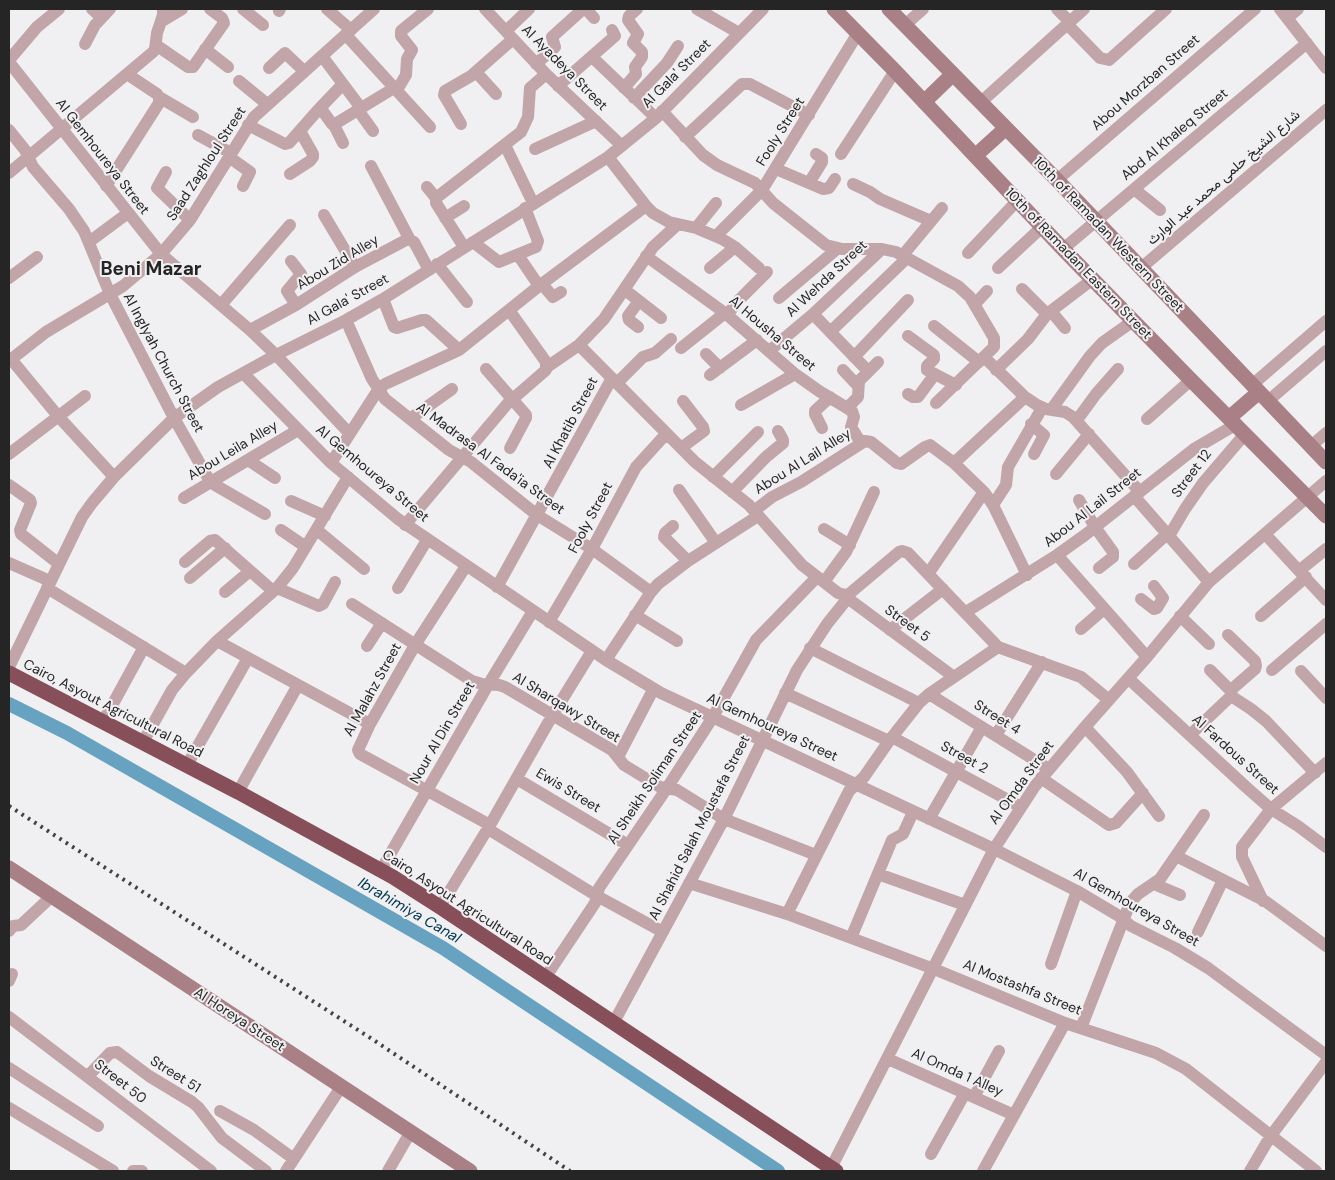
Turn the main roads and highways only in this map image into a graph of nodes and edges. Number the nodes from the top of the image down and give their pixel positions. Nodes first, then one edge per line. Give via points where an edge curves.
1 (9, 674) edge
2 (834, 1170) edge

1 - 2 highway, Cairo, Asyout Agricultural Road via 381,870

